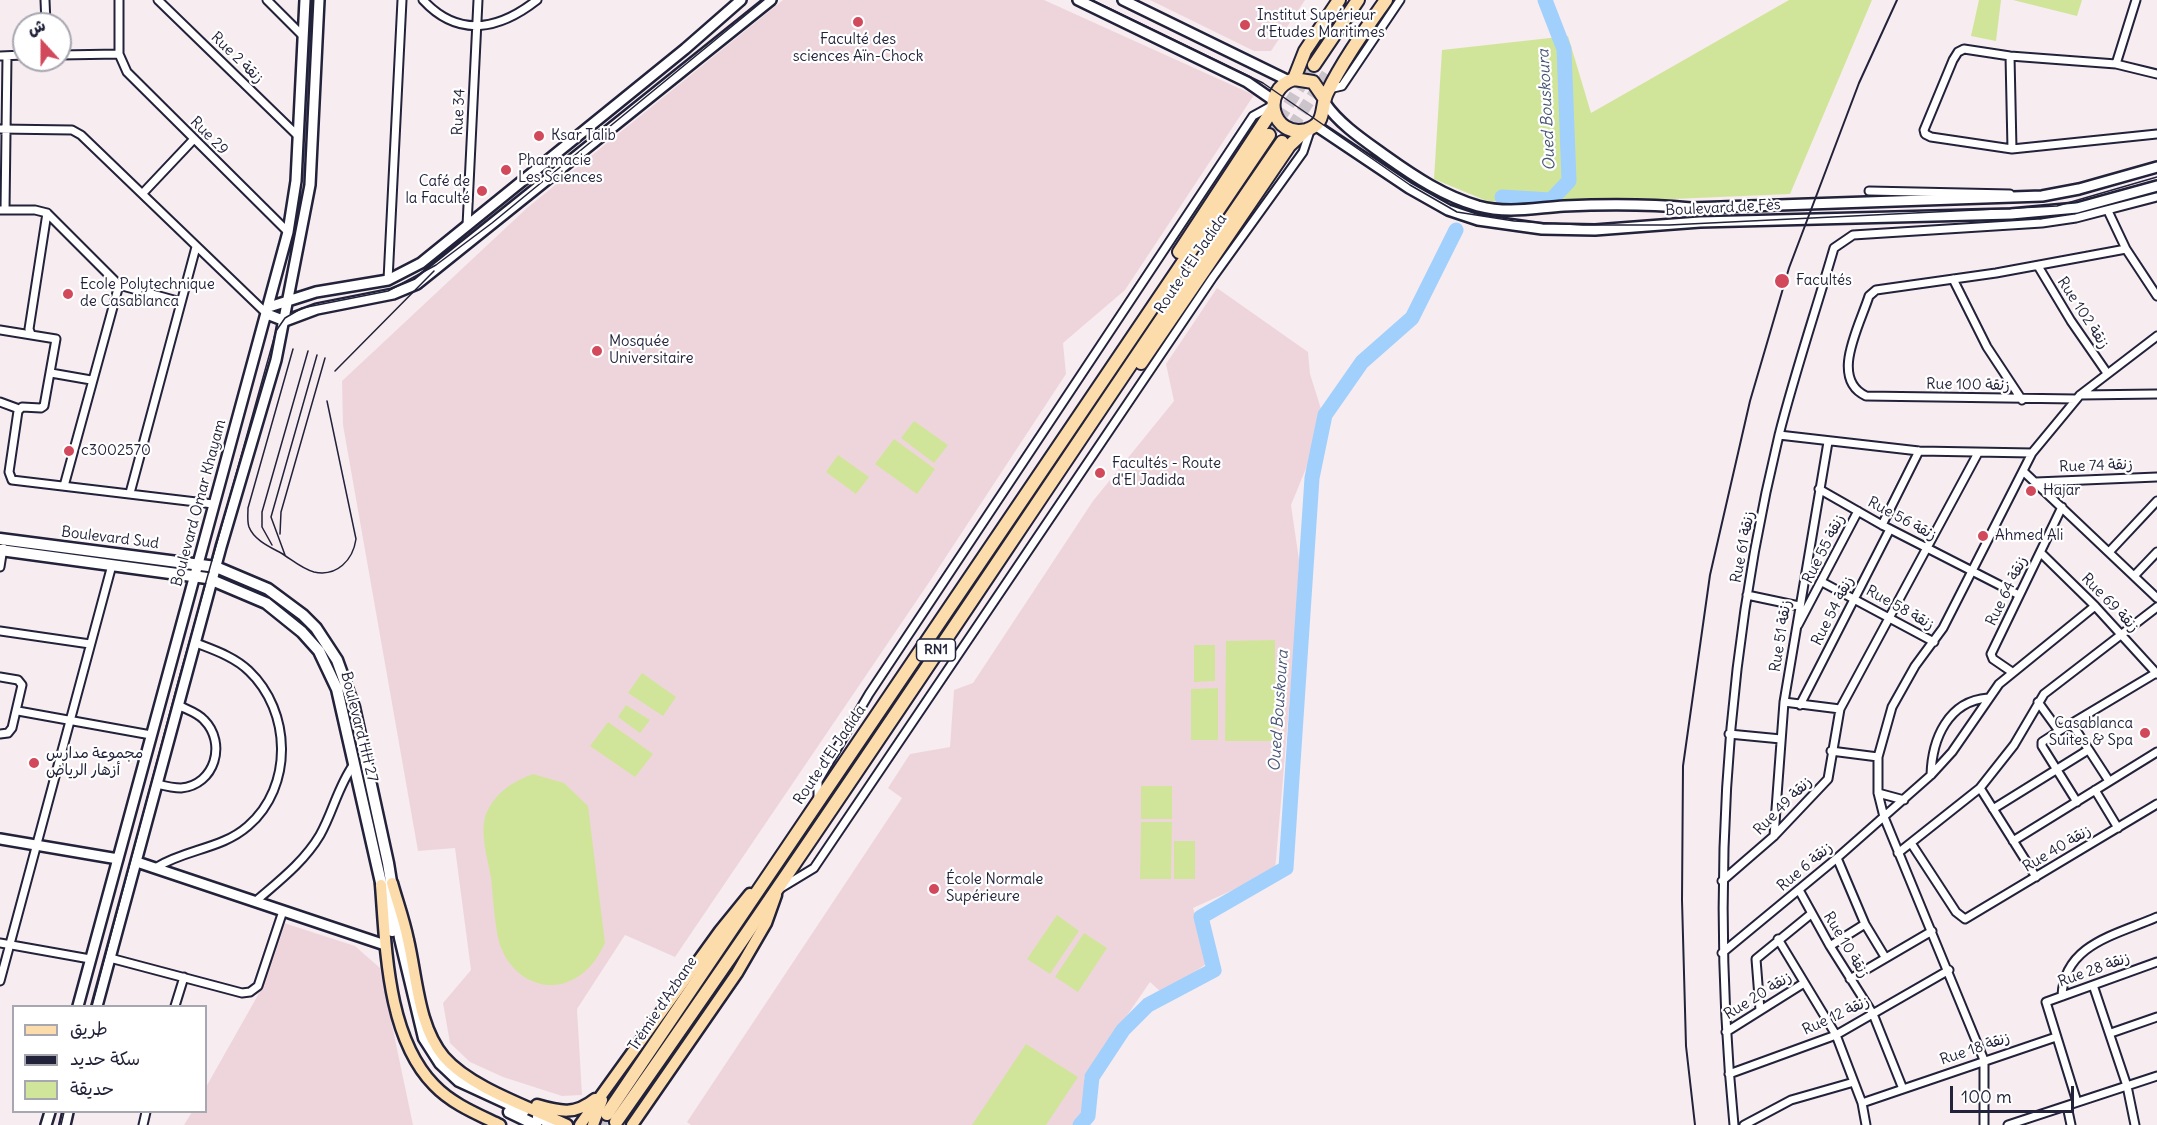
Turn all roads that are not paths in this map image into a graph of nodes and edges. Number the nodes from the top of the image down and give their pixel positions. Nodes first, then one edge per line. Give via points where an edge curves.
1 (118, 0) edge
2 (158, 0) edge
3 (267, 0) edge
4 (305, 0) edge
5 (319, 0) edge
6 (402, 0) edge
7 (423, 0) edge
8 (478, 0) edge
9 (537, 0) edge
10 (741, 0) edge
11 (771, 0) edge
12 (1078, 0) edge
13 (1123, 0) edge
14 (1339, 0) edge
15 (1351, 0) edge
16 (1358, 0) edge
17 (1376, 0) edge
18 (1386, 0) edge
19 (1400, 0) edge
20 (2136, 0) edge
21 (477, 26) junction
22 (303, 36) junction
23 (1310, 43) junction
24 (119, 54) junction
25 (72, 55) edge
26 (3, 56) edge
27 (2010, 56) junction
28 (2116, 64) junction
29 (1314, 65) tunnel mouth
30 (1328, 74) tunnel mouth
31 (2157, 74) edge
32 (1291, 80) junction
33 (1326, 97) junction
34 (1273, 104) junction
35 (1311, 127) junction
36 (3, 129) edge
37 (2157, 134) edge
38 (297, 135) junction
39 (1269, 135) tunnel mouth
40 (194, 139) junction
41 (1282, 142) tunnel mouth
42 (2012, 149) junction
43 (2157, 167) edge
44 (2157, 186) edge
45 (1869, 191) dead end
46 (143, 194) junction
47 (2042, 196) junction
48 (2157, 197) edge
49 (3, 210) edge
50 (2108, 211) junction
51 (47, 213) junction
52 (467, 226) junction
53 (288, 232) junction
54 (196, 246) junction
55 (2126, 249) junction
56 (2038, 266) junction
57 (1953, 279) junction
58 (388, 280) junction
59 (119, 285) junction
60 (2157, 296) edge
61 (181, 302) junction
62 (288, 302) junction
63 (268, 310) junction
64 (285, 321) junction
65 (0, 330) edge
66 (31, 334) junction
67 (2157, 336) edge
68 (51, 373) junction
69 (2107, 373) junction
70 (92, 380) junction
71 (1093, 393) junction
72 (2157, 394) edge
73 (2078, 397) junction
74 (2022, 400) junction
75 (0, 402) edge
76 (19, 409) junction
77 (1097, 414) junction
78 (1779, 435) junction
79 (1828, 442) junction
80 (1919, 451) junction
81 (1978, 453) junction
82 (2032, 453) junction
83 (2023, 471) junction
84 (0, 475) edge
85 (10, 477) junction
86 (2157, 477) edge
87 (2036, 482) junction
88 (64, 486) junction
89 (1819, 489) junction
90 (130, 493) junction
91 (2157, 501) edge
92 (213, 504) junction
93 (2062, 507) junction
94 (1858, 511) junction
95 (1882, 525) junction
96 (1890, 529) junction
97 (2, 545) edge
98 (1927, 548) junction
99 (2110, 551) junction
100 (2157, 552) edge
101 (2041, 553) junction
102 (199, 564) junction
103 (112, 565) junction
104 (0, 567) edge
105 (216, 567) junction
106 (1973, 572) junction
107 (2135, 575) junction
108 (196, 576) junction
109 (213, 581) junction
110 (1822, 582) junction
111 (1747, 595) junction
112 (2019, 595) junction
113 (2157, 598) edge
114 (1855, 599) junction
115 (1799, 606) junction
116 (2095, 606) junction
117 (2157, 607) edge
118 (1889, 618) junction
119 (1795, 630) junction
120 (0, 631) edge
121 (2121, 634) junction
122 (1934, 642) junction
123 (196, 643) junction
124 (90, 644) junction
125 (2012, 672) junction
126 (2157, 674) edge
127 (0, 677) edge
128 (1988, 698) junction
129 (1784, 702) junction
130 (2038, 702) junction
131 (1800, 705) junction
132 (180, 706) junction
133 (1840, 709) junction
134 (18, 711) junction
135 (70, 719) junction
136 (2072, 724) junction
137 (2059, 731) junction
138 (0, 734) edge
139 (1729, 734) junction
140 (152, 735) junction
141 (1781, 739) junction
142 (2088, 750) junction
143 (1831, 751) junction
144 (2157, 752) edge
145 (1878, 757) junction
146 (360, 762) junction
147 (2056, 770) junction
148 (1931, 775) junction
149 (2109, 781) junction
150 (157, 784) junction
151 (1980, 788) junction
152 (2095, 790) junction
153 (1878, 793) junction
154 (818, 799) junction
155 (1904, 800) junction
156 (2077, 802) junction
157 (2157, 804) edge
158 (1993, 809) junction
159 (1884, 817) junction
160 (2118, 828) junction
161 (1774, 836) junction
162 (0, 839) edge
163 (2013, 841) junction
164 (1911, 843) junction
165 (35, 845) junction
166 (1898, 853) junction
167 (1837, 858) junction
168 (118, 859) junction
169 (137, 862) junction
170 (157, 867) junction
171 (772, 869) junction
172 (2036, 877) junction
173 (1722, 881) junction
174 (386, 884) junction
175 (778, 889) junction
176 (1799, 890) junction
177 (256, 901) junction
178 (283, 912) junction
179 (1811, 914) junction
180 (2157, 916) edge
181 (1865, 924) junction
182 (1932, 930) junction
183 (1778, 939) junction
184 (0, 943) edge
185 (10, 944) junction
186 (385, 945) junction
187 (1830, 946) junction
188 (1722, 953) junction
189 (1886, 957) junction
190 (110, 958) junction
191 (90, 959) junction
192 (2157, 962) edge
193 (1949, 970) junction
194 (184, 977) junction
195 (1850, 979) junction
196 (0, 981) edge
197 (1804, 983) junction
198 (2093, 985) junction
199 (2062, 996) junction
200 (78, 1005) edge
201 (97, 1005) edge
202 (175, 1005) edge
203 (1760, 1010) junction
204 (1873, 1014) junction
205 (2157, 1017) edge
206 (1725, 1032) junction
207 (2110, 1033) junction
208 (1836, 1035) junction
209 (2056, 1037) junction
210 (1984, 1060) junction
211 (1729, 1074) junction
212 (2157, 1076) edge
213 (1854, 1082) junction
214 (2127, 1086) junction
215 (1903, 1089) junction
216 (604, 1091) junction
217 (505, 1096) junction
218 (648, 1102) junction
219 (2077, 1102) junction
220 (1862, 1103) junction
221 (2067, 1106) junction
222 (532, 1120) edge
223 (594, 1124) edge
224 (500, 1125) edge
225 (554, 1125) edge
226 (567, 1125) edge
227 (580, 1125) edge
228 (632, 1125) edge
229 (641, 1125) edge
230 (1734, 1125) edge
231 (1744, 1125) edge
232 (1866, 1125) edge
233 (1984, 1125) edge
234 (2008, 1125) edge
235 (2071, 1125) edge
236 (2135, 1125) edge

1 - 24 street
2 - 38 street, Rue 2 زنقة
3 - 22 street
4 - 22 street, Boulevard Omar Khayam
5 - 62 street via 310,185
6 - 58 street
7 - 21 street via 448,19
8 - 21 street, Rue 34
9 - 21 street via 511,19
10 - 52 street
11 - 64 street via 417,284 393,294 317,309
12 - 34 street via 1247,82
13 - 32 street
14 - 23 highway
15 - 23 highway via 1329,29
16 - 29 highway
17 - 30 highway
18 - 33 highway, Route d'El Jadida
19 - 33 street via 1342,86
20 - 28 street
21 - 52 street, Rue 34
22 - 38 street, Boulevard Omar Khayam
23 - 32 highway
24 - 25 street
24 - 40 street, Rue 29 via 127,72
26 - 36 street
27 - 28 street
27 - 42 street
27 - 42 street via 1970,48 1958,52 1923,130 1931,137
28 - 31 street
32 - 33 highway via 1313,82
32 - 34 highway via 1279,88
33 - 35 highway, Route d'El Jadida via 1322,117
33 - 47 street, Boulevard de Fès via 1334,115 1431,187 1463,201 1501,210
34 - 35 highway via 1276,118 1287,128
34 - 71 highway, Route d'El Jadida via 1117,344
34 - 154 street via 1253,116 875,684 818,781
35 - 44 street, Boulevard de Fès via 1429,201 1478,220 1542,229 1605,230 1700,222 2011,214 2077,208
35 - 77 highway, Route d'El Jadida via 1289,146 1153,345
35 - 175 street via 1303,152 1207,286 814,868
36 - 46 street via 72,130
36 - 49 street
37 - 42 street
38 - 53 street, Boulevard Omar Khayam via 296,181
39 - 71 highway, Route d'El Jadida / RN1
40 - 46 street
40 - 53 street, Rue 29
41 - 77 highway, Route d'El Jadida / RN1
43 - 47 street, Boulevard de Fès
45 - 47 street
46 - 54 street
48 - 50 street
49 - 51 street
50 - 55 street
50 - 78 street, Rue 61 زنقة via 2042,223 1853,235 1834,248
51 - 59 street
51 - 66 street
52 - 58 street via 421,263
53 - 63 street, Boulevard Omar Khayam
54 - 61 street
54 - 63 street via 250,299
55 - 56 street
55 - 60 street
56 - 57 street
56 - 69 street, Rue 102 زنقة
57 - 74 street via 1987,347
57 - 74 street, Rue 100 زنقة via 1879,288 1870,293 1846,365 1849,382 1860,393 1872,396
58 - 62 street via 316,292
59 - 61 street
59 - 70 street
61 - 90 street
62 - 63 street
62 - 64 street
63 - 64 street
63 - 92 street, Boulevard Omar Khayam
64 - 105 street
65 - 66 street
66 - 68 street via 56,339
67 - 69 street
68 - 70 street
68 - 76 street via 43,408
69 - 73 street
70 - 88 street
71 - 154 highway, Route d'El Jadida / RN1
72 - 73 street, Rue 100 زنقة
73 - 74 street, Rue 100 زنقة
73 - 82 street
75 - 76 street
76 - 85 street
77 - 175 highway, Route d'El Jadida / RN1
78 - 79 street
78 - 111 street, Rue 61 زنقة
79 - 80 street
79 - 89 street, Rue 51 زنقة
80 - 81 street
80 - 95 street
81 - 82 street
81 - 98 street, Rue 49 زنقة
82 - 83 street
83 - 87 street
83 - 106 street
84 - 85 street
85 - 88 street via 14,481
86 - 87 street, Rue 74 زنقة
87 - 93 street
88 - 90 street
89 - 94 street, Rue 56 زنقة
89 - 115 street, Rue 51 زنقة
90 - 92 street
91 - 99 street
92 - 102 street, Boulevard Omar Khayam
93 - 99 street
93 - 101 street, Rue 64 زنقة
94 - 95 street, Rue 56 زنقة
94 - 110 street, Rue 55 زنقة
95 - 96 street, Rue 56 زنقة
96 - 98 street, Rue 56 زنقة
96 - 114 street, Rue 54 زنقة
97 - 102 main road, Boulevard Sud
97 - 103 main road, Boulevard Sud
97 - 104 street
98 - 106 street, Rue 56 زنقة
98 - 118 street, Rue 49 زنقة
99 - 107 street
100 - 107 street
101 - 112 street, Rue 64 زنقة
101 - 116 street, Rue 69 زنقة
102 - 105 main road, Boulevard Sud
102 - 108 street, Boulevard Omar Khayam
103 - 108 main road, Boulevard Sud
103 - 124 street
105 - 109 street
105 - 146 main road, Boulevard HH 27 via 286,601 326,642 346,680
106 - 112 street, Rue 56 زنقة
106 - 122 street
107 - 113 street
108 - 109 main road, Boulevard HH 27
108 - 140 street, Boulevard Omar Khayam
109 - 123 street
109 - 146 main road, Boulevard HH 27 via 266,603 288,618 319,651 337,689
110 - 114 street, Rue 58 زنقة
110 - 119 street, Rue 55 زنقة
111 - 115 street
111 - 139 street, Rue 61 زنقة
112 - 125 street, Rue 64 زنقة via 1991,654 1992,659
114 - 118 street, Rue 58 زنقة
114 - 131 street, Rue 54 زنقة
115 - 119 street, Rue 51 زنقة
116 - 121 street, Rue 69 زنقة
116 - 125 street, Rue 6 زنقة
117 - 121 street
118 - 122 street, Rue 58 زنقة
118 - 133 street, Rue 49 زنقة
119 - 129 street, Rue 51 زنقة
120 - 124 street
121 - 126 street, Rue 69 زنقة
121 - 130 street
122 - 145 street via 1915,666 1892,708
123 - 132 street
123 - 170 street via 239,663 266,691 282,732 280,769 269,800 249,826 222,842 174,857
124 - 135 street
125 - 128 street, Rue 6 زنقة
126 - 136 street
127 - 134 street via 21,683
128 - 148 street, Rue 6 زنقة via 1952,752
128 - 148 street via 1968,701 1945,724 1936,740
129 - 131 street
129 - 141 street, Rue 51 زنقة
130 - 137 street
130 - 151 street via 2014,745
131 - 133 street
132 - 150 street
132 - 150 street via 210,727 216,757 207,774 195,783 182,788
133 - 143 street, Rue 49 زنقة
134 - 135 street
134 - 138 street via 12,728
135 - 140 street
135 - 165 street
136 - 137 street
136 - 142 street
137 - 147 street via 2042,744
139 - 141 street
139 - 173 street, Rue 61 زنقة
140 - 168 street, Boulevard Omar Khayam
141 - 161 street, Rue 51 زنقة
142 - 147 street
142 - 149 street
143 - 145 street
143 - 161 street, Rue 49 زنقة via 1828,779
144 - 149 street
145 - 153 street
146 - 174 main road, Boulevard HH 27
146 - 177 street via 344,780 326,824 309,852
147 - 156 street
147 - 158 street
148 - 155 street, Rue 6 زنقة
149 - 152 street
150 - 169 street
151 - 158 street
151 - 164 street
152 - 156 street
152 - 160 street
153 - 155 street
153 - 159 street
154 - 171 highway, Route d'El Jadida / RN1
155 - 159 street, Rue 6 زنقة
156 - 163 street
157 - 160 street, Rue 40 زنقة
158 - 163 street
159 - 166 street
159 - 167 street, Rue 6 زنقة
160 - 172 street, Rue 40 زنقة
161 - 173 street, Rue 49 زنقة
162 - 165 street
163 - 172 street
164 - 166 street
164 - 172 street, Rue 40 زنقة via 1956,912 1965,919
165 - 168 street
165 - 185 street
166 - 182 street
167 - 176 street, Rue 6 زنقة
167 - 181 street
168 - 191 street, Boulevard Omar Khayam
169 - 170 street
169 - 190 street
170 - 177 street
171 - 175 highway, Trémie d'Azbane / RN1 via 611,1118
171 - 216 main road, Route d'El Jadida via 720,931
173 - 188 street
174 - 186 main road
174 - 217 main road via 408,937 424,1017 434,1042 445,1058 473,1081
174 - 222 main road, Boulevard HH 27 via 415,1009 431,1050 459,1081
175 - 218 main road, Route d'El Jadida via 766,923 737,973
176 - 179 street, Rue 10 زنقة
176 - 188 street, Rue 6 زنقة
177 - 178 street
178 - 186 street
178 - 194 street via 255,990 242,993
179 - 183 street
179 - 187 street, Rue 10 زنقة
180 - 199 street via 2080,953 2065,972
181 - 187 street
181 - 189 street
182 - 189 street
182 - 193 street
183 - 197 street
183 - 203 street via 1755,959
184 - 185 street
185 - 191 street
185 - 196 street
186 - 224 main road via 400,1026 422,1071 448,1098
187 - 195 street, Rue 10 زنقة
188 - 206 street
189 - 195 street
190 - 194 street
190 - 201 street
191 - 200 street, Boulevard Omar Khayam
192 - 198 street, Rue 28 زنقة
193 - 204 street, Rue 12 زنقة
193 - 210 street
194 - 202 street
195 - 204 street, Rue 10 زنقة
197 - 203 street, Rue 20 زنقة
197 - 208 street
198 - 199 street, Rue 28 زنقة
198 - 207 street
199 - 209 street, Rue 28 زنقة via 2047,1001
203 - 206 street, Rue 20 زنقة
204 - 208 street, Rue 12 زنقة
204 - 215 street, Rue 10 زنقة
205 - 207 street
206 - 211 street
207 - 214 street
208 - 211 street, Rue 12 زنقة
208 - 213 street
209 - 210 street, Rue 18 زنقة
209 - 219 street
210 - 215 street, Rue 18 زنقة
210 - 233 street
211 - 230 street
212 - 214 street
213 - 220 street
213 - 231 street via 1791,1100
214 - 219 street
214 - 236 street
215 - 220 street, Rue 18 زنقة
216 - 217 main road via 586,1107 563,1112
216 - 223 main road
216 - 227 main road, Route d'El Jadida
217 - 226 main road
218 - 228 main road, Route d'El Jadida
218 - 229 main road
219 - 221 street
220 - 232 street
221 - 234 street
221 - 235 street
222 - 225 main road, Boulevard HH 27

